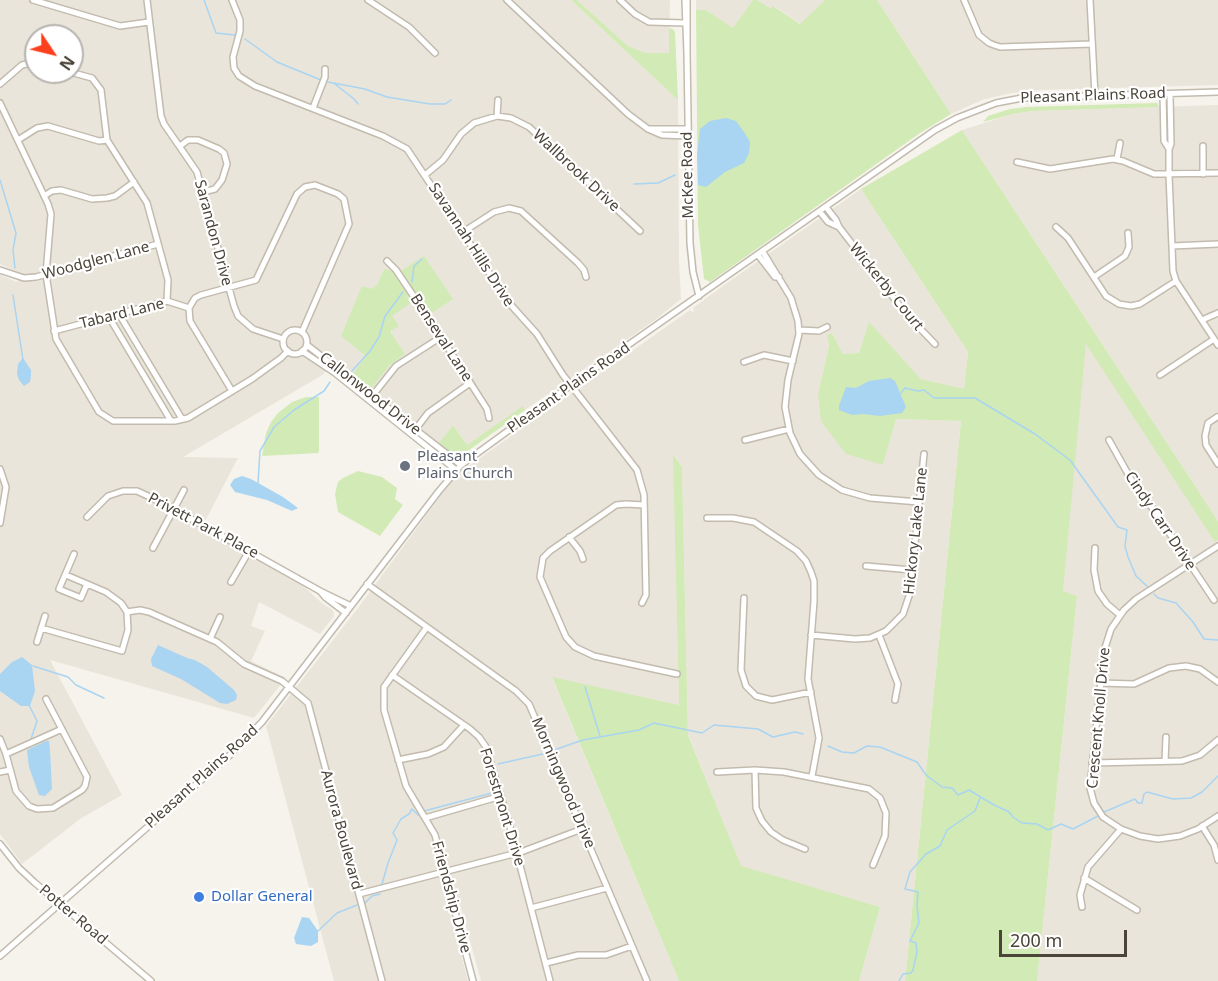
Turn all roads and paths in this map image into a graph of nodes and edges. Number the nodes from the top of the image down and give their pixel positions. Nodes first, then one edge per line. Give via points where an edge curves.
1 (33, 0) edge
2 (147, 0) edge
3 (232, 0) edge
4 (368, 0) edge
5 (507, 0) edge
6 (620, 0) edge
7 (686, 0) edge
8 (964, 0) edge
9 (1090, 0) edge
10 (149, 22) junction
11 (685, 23) junction
12 (1092, 44) junction
13 (687, 53) junction
14 (435, 54) dead end
15 (24, 65) edge
16 (326, 69) dead end
17 (84, 76) edge
18 (0, 84) edge
19 (1218, 92) edge
20 (1163, 94) junction
21 (1170, 94) junction
22 (1095, 95) junction
23 (498, 100) dead end
24 (0, 103) edge
25 (313, 108) junction
26 (497, 116) junction
27 (648, 129) junction
28 (688, 129) junction
29 (688, 136) junction
30 (18, 140) junction
31 (107, 140) junction
32 (1120, 143) dead end
33 (180, 146) junction
34 (1203, 146) dead end
35 (1169, 149) junction
36 (1117, 159) junction
37 (1017, 162) dead end
38 (1218, 173) edge
39 (1203, 174) junction
40 (425, 175) junction
41 (1169, 175) junction
42 (134, 182) junction
43 (202, 192) junction
44 (44, 196) junction
45 (826, 207) junction
46 (820, 212) junction
47 (839, 227) junction
48 (1056, 227) dead end
49 (640, 231) dead end
50 (463, 232) junction
51 (1128, 233) dead end
52 (158, 244) junction
53 (1218, 244) edge
54 (1172, 246) junction
55 (760, 254) junction
56 (387, 261) dead end
57 (0, 270) edge
58 (46, 274) junction
59 (586, 277) dead end
60 (1094, 277) junction
61 (1176, 281) junction
62 (228, 289) junction
63 (699, 296) junction
64 (167, 301) junction
65 (189, 308) junction
66 (1218, 313) edge
67 (119, 314) junction
68 (109, 317) junction
69 (1202, 320) junction
70 (827, 327) dead end
71 (799, 330) junction
72 (54, 331) junction
73 (302, 332) junction
74 (441, 337) junction
75 (283, 339) junction
76 (1216, 342) edge
77 (935, 344) dead end
78 (304, 348) junction
79 (288, 351) junction
80 (793, 361) junction
81 (744, 362) dead end
82 (1160, 375) dead end
83 (470, 383) junction
84 (571, 385) junction
85 (232, 391) junction
86 (372, 395) junction
87 (1217, 417) edge
88 (489, 418) dead end
89 (182, 419) junction
90 (171, 421) junction
91 (789, 429) junction
92 (415, 430) junction
93 (745, 440) dead end
94 (1109, 440) dead end
95 (924, 454) dead end
96 (1218, 464) edge
97 (459, 467) junction
98 (0, 469) edge
99 (184, 490) dead end
100 (919, 502) junction
101 (644, 505) junction
102 (174, 509) junction
103 (87, 517) dead end
104 (707, 518) dead end
105 (0, 523) edge
106 (569, 537) junction
107 (1218, 546) edge
108 (153, 548) dead end
109 (1095, 548) dead end
110 (249, 550) junction
111 (74, 554) dead end
112 (583, 560) dead end
113 (1190, 564) junction
114 (866, 566) dead end
115 (912, 570) junction
116 (66, 575) junction
117 (231, 582) dead end
118 (87, 584) junction
119 (367, 584) junction
120 (320, 591) junction
121 (744, 598) dead end
122 (1214, 600) dead end
123 (642, 603) dead end
124 (351, 606) junction
125 (127, 612) junction
126 (346, 613) junction
127 (1120, 615) junction
128 (45, 616) dead end
129 (220, 617) dead end
130 (41, 627) junction
131 (427, 627) junction
132 (811, 635) junction
133 (879, 635) junction
134 (210, 639) junction
135 (37, 642) dead end
136 (677, 674) dead end
137 (392, 675) junction
138 (1218, 681) edge
139 (1100, 683) junction
140 (290, 687) junction
141 (811, 692) junction
142 (46, 699) dead end
143 (895, 700) dead end
144 (464, 725) junction
145 (62, 729) junction
146 (1166, 737) dead end
147 (0, 739) edge
148 (1218, 740) edge
149 (6, 754) junction
150 (398, 760) junction
151 (1165, 761) junction
152 (1092, 763) junction
153 (10, 770) junction
154 (755, 770) junction
155 (0, 772) edge
156 (717, 772) dead end
157 (812, 776) junction
158 (501, 795) junction
159 (1218, 816) edge
160 (425, 818) junction
161 (1202, 826) junction
162 (582, 829) junction
163 (1121, 829) junction
164 (0, 843) edge
165 (805, 849) dead end
166 (517, 853) junction
167 (1218, 860) edge
168 (873, 865) dead end
169 (445, 873) junction
170 (1084, 878) junction
171 (607, 888) junction
172 (359, 894) junction
173 (59, 904) junction
174 (1082, 907) dead end
175 (531, 908) junction
176 (1137, 910) dead end
177 (632, 946) junction
178 (0, 956) edge
179 (546, 963) junction
180 (151, 981) edge
181 (382, 981) edge
182 (473, 981) edge
183 (550, 981) edge
184 (647, 981) edge

1 - 10 street via 120,26
2 - 10 street, Sarandon Drive
3 - 25 street, Savannah Hills Drive via 240,20 233,57 239,75 246,82
4 - 14 street via 409,27
5 - 27 street
6 - 11 street via 649,22
7 - 11 street, McKee Road
7 - 13 street, McKee Road
8 - 12 street via 979,35 989,44
9 - 12 street
10 - 33 street, Sarandon Drive via 161,116
11 - 13 street, McKee Road
12 - 22 street
13 - 28 street, McKee Road
15 - 18 street
16 - 25 street
17 - 31 street via 92,78 102,90
19 - 21 street, Pleasant Plains Road
20 - 21 street, Pleasant Plains Road
20 - 22 street, Pleasant Plains Road
20 - 35 street via 1164,141
21 - 35 street
22 - 45 street, Pleasant Plains Road via 1022,98 969,112 935,130
23 - 26 street
24 - 30 street
25 - 40 street, Savannah Hills Drive via 401,144
26 - 40 street via 469,126 443,160
26 - 49 street, Wallbrook Drive via 518,120 529,127
27 - 28 street
27 - 29 street via 662,135
28 - 29 street, McKee Road
29 - 63 street, McKee Road via 690,243
30 - 31 street via 43,126
30 - 44 street
31 - 42 street
32 - 36 street
33 - 43 street, Sarandon Drive via 197,172
33 - 43 street via 188,140 198,140 224,153 222,180 215,189
34 - 39 street
35 - 41 street
36 - 37 street via 1050,169
36 - 41 street via 1150,173
38 - 39 street
39 - 41 street
40 - 50 street, Savannah Hills Drive
41 - 54 street
42 - 44 street via 107,198 92,199 61,190
42 - 52 street via 147,203
43 - 62 street, Sarandon Drive
44 - 58 street via 51,214
45 - 46 street, Pleasant Plains Road
45 - 47 street, Wickerby Court
46 - 47 street, Wickerby Court
46 - 55 street, Pleasant Plains Road
47 - 77 street, Wickerby Court via 906,315
48 - 60 street
50 - 59 street via 494,212 509,208 520,211 578,263
50 - 84 street, Savannah Hills Drive via 510,304 542,341
51 - 60 street via 1125,256
52 - 58 street, Woodglen Lane
52 - 64 street via 168,280
53 - 54 street
54 - 61 street
55 - 63 street, Pleasant Plains Road
55 - 71 street via 793,303
56 - 74 street, Benseval Lane
57 - 58 street, Woodglen Lane via 24,278
58 - 72 street
60 - 61 street via 1109,298 1126,306 1140,304
61 - 69 street
62 - 65 street via 195,298
62 - 73 street via 252,283 260,276 300,190 315,185 338,194 347,207 349,224
62 - 75 street, Sarandon Drive via 238,316 245,323
63 - 84 street, Pleasant Plains Road
64 - 65 street, Tabard Lane
64 - 67 street, Tabard Lane
65 - 85 street via 190,321
66 - 69 street
67 - 68 street, Tabard Lane
67 - 89 street
68 - 72 street, Tabard Lane
68 - 90 street
69 - 76 street
70 - 71 street via 819,331
71 - 80 street
72 - 90 street via 58,345 99,412 113,421
73 - 75 street via 291,330
73 - 78 street via 306,338
74 - 83 street, Benseval Lane
74 - 86 street via 396,366
75 - 79 street
76 - 82 street
78 - 79 street via 295,354
78 - 86 street, Callonwood Drive
78 - 97 street, Callonwood Drive
79 - 85 street
80 - 81 street via 764,355
80 - 91 street via 785,406
83 - 88 street, Benseval Lane
83 - 92 street via 428,413
84 - 97 street, Pleasant Plains Road
84 - 101 street, Savannah Hills Drive via 637,470
85 - 89 street
86 - 92 street, Callonwood Drive
87 - 96 street via 1208,423 1205,436
89 - 90 street
91 - 93 street
91 - 100 street via 806,462 833,485 859,496
92 - 97 street, Callonwood Drive
94 - 113 street, Cindy Carr Drive via 1132,482
95 - 100 street, Hickory Lake Lane
97 - 119 street, Pleasant Plains Road
98 - 105 street via 6,487
99 - 102 street
100 - 115 street, Hickory Lake Lane
101 - 106 street via 616,505
101 - 123 street, Savannah Hills Drive via 646,595
102 - 103 street, Privett Park Place via 136,491 123,491 108,496
102 - 108 street
102 - 110 street, Privett Park Place
104 - 132 street via 754,522 801,556 814,581
106 - 112 street
106 - 136 street via 543,558 540,569 542,585 566,637 575,647 594,656
107 - 113 street, Crescent Knoll Drive
109 - 127 street via 1098,591
110 - 117 street
110 - 120 street, Privett Park Place
111 - 116 street
113 - 122 street, Cindy Carr Drive
113 - 127 street, Crescent Knoll Drive via 1136,599
114 - 115 street
115 - 133 street, Hickory Lake Lane via 903,614
116 - 118 street
116 - 118 street via 59,590 81,598
118 - 125 street via 115,598
119 - 124 street, Pleasant Plains Road
119 - 131 street, Morningwood Drive
120 - 124 street, Privett Park Place
120 - 126 street, Privett Park Place
121 - 141 street via 741,670 746,686 756,696 772,700
124 - 126 street, Pleasant Plains Road
125 - 130 street via 128,630 122,651
125 - 134 street via 149,612
126 - 140 street, Pleasant Plains Road
127 - 139 street, Crescent Knoll Drive via 1106,641
128 - 130 street
129 - 134 street
130 - 135 street
131 - 137 street, Friendship Drive
131 - 162 street, Morningwood Drive via 526,700
132 - 133 street via 855,639
132 - 141 street
133 - 143 street via 898,684
134 - 140 street via 243,664
137 - 144 street, Forestmont Drive
137 - 150 street, Friendship Drive via 384,687 383,699
138 - 139 street via 1200,669 1186,666 1169,668 1134,684
139 - 152 street, Crescent Knoll Drive
140 - 172 street, Aurora Boulevard via 308,703
140 - 173 street, Pleasant Plains Road via 231,754
141 - 157 street via 819,738
142 - 145 street
144 - 150 street via 444,747
144 - 158 street, Forestmont Drive via 486,747
145 - 149 street
145 - 153 street via 87,777 82,790 53,808 37,809 19,797
146 - 151 street
147 - 149 street
148 - 151 street via 1193,758
149 - 153 street
150 - 160 street, Friendship Drive via 413,802
151 - 152 street
152 - 163 street, Crescent Knoll Drive via 1090,788 1094,803 1103,817
153 - 155 street
154 - 156 street
154 - 157 street
154 - 165 street via 756,808 762,821 783,840
157 - 168 street via 869,789 880,798 886,813 885,836
158 - 160 street
158 - 166 street, Forestmont Drive
159 - 161 street, Crescent Knoll Drive
160 - 169 street, Friendship Drive via 435,835
161 - 163 street, Crescent Knoll Drive via 1165,838 1140,836
161 - 167 street
162 - 166 street
162 - 171 street, Morningwood Drive
163 - 170 street via 1091,862
164 - 173 street, Potter Road via 19,868
166 - 169 street
166 - 175 street, Forestmont Drive
169 - 172 street
169 - 182 street, Friendship Drive
170 - 174 street
170 - 176 street
171 - 175 street
171 - 177 street, Morningwood Drive
172 - 181 street, Aurora Boulevard
173 - 178 street, Pleasant Plains Road
173 - 180 street, Potter Road
175 - 179 street, Forestmont Drive
177 - 179 street via 606,955 573,956
177 - 184 street, Morningwood Drive
179 - 183 street, Forestmont Drive

